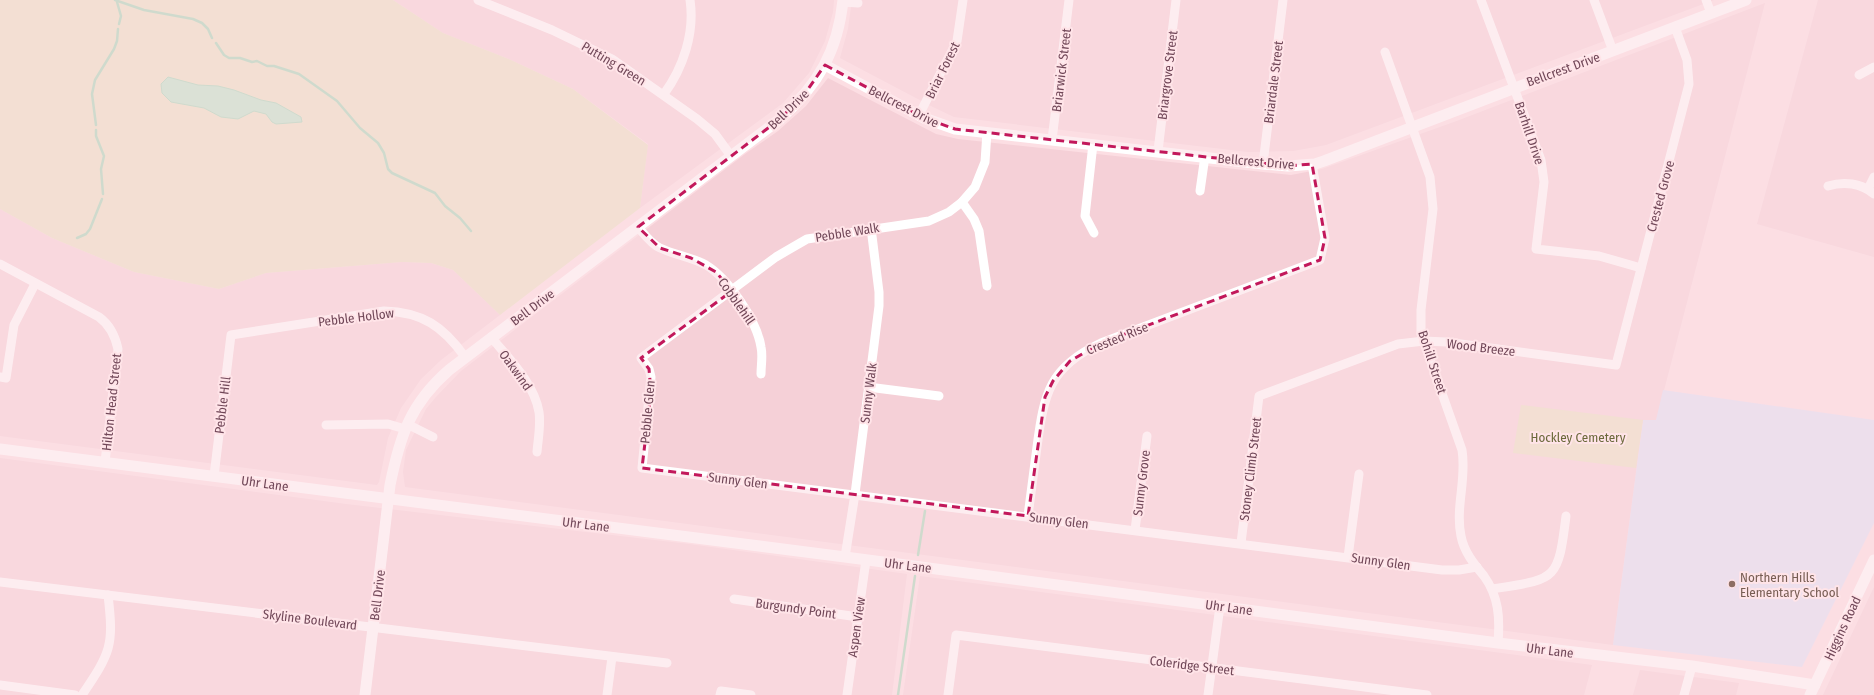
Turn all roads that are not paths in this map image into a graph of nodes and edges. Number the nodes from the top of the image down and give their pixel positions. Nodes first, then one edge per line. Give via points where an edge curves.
1 (478, 0) edge
2 (690, 0) edge
3 (963, 0) edge
4 (1069, 0) edge
5 (1176, 0) edge
6 (1283, 0) edge
7 (1481, 0) edge
8 (1594, 0) edge
9 (1706, 0) edge
10 (1746, 0) edge
11 (843, 1) edge
12 (858, 3) dead end
13 (1711, 13) junction
14 (1676, 27) junction
15 (1613, 51) junction
16 (1385, 52) dead end
17 (825, 65) junction
18 (1874, 67) edge
19 (1859, 75) dead end
20 (1514, 87) junction
21 (664, 94) junction
22 (919, 115) junction
23 (1413, 128) junction
24 (987, 132) junction
25 (1052, 140) junction
26 (1093, 144) junction
27 (1158, 151) junction
28 (731, 156) junction
29 (1205, 156) junction
30 (1263, 164) junction
31 (1312, 164) junction
32 (1874, 177) edge
33 (1828, 186) dead end
34 (1200, 191) dead end
35 (1871, 192) edge
36 (962, 202) junction
37 (638, 227) junction
38 (871, 228) junction
39 (1094, 233) dead end
40 (0, 264) edge
41 (1641, 268) junction
42 (35, 284) junction
43 (987, 286) dead end
44 (732, 291) junction
45 (230, 335) joint
46 (491, 337) junction
47 (1424, 341) junction
48 (465, 357) junction
49 (641, 358) joint
50 (1616, 364) joint
51 (761, 374) dead end
52 (3, 377) edge
53 (868, 387) junction
54 (939, 396) dead end
55 (1259, 396) joint
56 (326, 425) dead end
57 (406, 427) junction
58 (1146, 436) dead end
59 (432, 437) dead end
60 (0, 449) edge
61 (537, 452) dead end
62 (105, 462) junction
63 (642, 468) joint
64 (1359, 474) dead end
65 (214, 476) junction
66 (855, 494) junction
67 (388, 499) junction
68 (1028, 516) junction
69 (1566, 516) dead end
70 (1135, 530) junction
71 (1241, 543) junction
72 (845, 557) junction
73 (1348, 557) junction
74 (866, 560) junction
75 (1874, 560) edge
76 (1477, 567) junction
77 (0, 582) edge
78 (1492, 589) junction
79 (108, 595) junction
80 (734, 599) dead end
81 (1220, 606) junction
82 (858, 617) junction
83 (373, 626) junction
84 (1498, 643) junction
85 (612, 657) junction
86 (667, 663) dead end
87 (1692, 666) junction
88 (1212, 668) junction
89 (0, 685) edge
90 (1813, 690) edge
91 (75, 695) edge
92 (82, 695) edge
93 (365, 695) edge
94 (607, 695) edge
95 (720, 695) edge
96 (751, 695) edge
97 (847, 695) edge
98 (948, 695) edge
99 (1208, 695) edge
100 (1427, 695) edge
101 (1684, 695) edge

1 - 21 street, Putting Green via 579,42 612,59
2 - 21 street via 692,10 683,62
3 - 22 street, Briar Forest via 957,41
4 - 25 street, Briarwick Street
5 - 27 street, Briargrove Street
6 - 30 street, Briardale Street
7 - 20 street, Barhill Drive
8 - 15 street
9 - 13 street
10 - 13 street, Bellcrest Drive
11 - 12 street, Bell Drive
11 - 17 street, Bell Drive via 836,41
13 - 14 street, Bellcrest Drive
14 - 15 street, Bellcrest Drive
14 - 41 street, Crested Grove via 1687,60 1689,84
15 - 20 street, Bellcrest Drive
16 - 23 street, Bohill Street
17 - 22 street, Bellcrest Drive
17 - 28 street, Bell Drive via 818,78 794,106
18 - 19 street
20 - 23 street, Bellcrest Drive
20 - 41 street, Barhill Drive via 1542,160 1544,174 1536,249 1599,256
21 - 28 street, Putting Green via 708,127
22 - 24 street, Bellcrest Drive via 946,127
23 - 31 street, Bellcrest Drive
23 - 47 street, Bohill Street via 1430,177 1433,198 1421,310 1421,334
24 - 25 street, Bellcrest Drive
24 - 36 street, Pebble Walk via 986,154 979,178
25 - 26 street, Bellcrest Drive
26 - 27 street, Bellcrest Drive
26 - 39 street via 1085,216
27 - 29 street, Bellcrest Drive
28 - 37 street, Bell Drive
29 - 30 street, Bellcrest Drive
29 - 34 street
30 - 31 street, Bellcrest Drive
31 - 68 street, Crested Rise via 1325,238 1320,260 1101,343 1070,361 1053,381 1045,397
32 - 35 street
33 - 35 street via 1847,183
36 - 38 street, Pebble Walk via 949,212 929,221
36 - 43 street via 979,231
37 - 44 street, Cobblehill via 660,248 691,258 716,272
37 - 46 street, Bell Drive
38 - 44 street, Pebble Walk via 807,239 785,251
38 - 53 street, Sunny Walk via 879,292
40 - 42 street, Hilton Head Street
41 - 50 street, Crested Grove
42 - 52 street via 14,325
42 - 62 street, Hilton Head Street via 98,317 111,329 116,339 118,349
44 - 49 street, Pebble Walk
44 - 51 street, Cobblehill via 758,332 762,351
45 - 48 street, Pebble Hollow via 384,311 402,312 418,316 438,327 450,337
45 - 65 street, Pebble Hill
46 - 48 street, Bell Drive
46 - 61 street, Oakwind via 528,384 535,398 540,428
47 - 50 street, Wood Breeze
47 - 55 street, Wood Breeze via 1398,344
47 - 76 street, Bohill Street via 1462,450 1464,469 1459,522 1463,544
48 - 57 street, Bell Drive via 437,380 417,404
49 - 63 street, Pebble Glen via 651,377
53 - 54 street
53 - 66 street, Sunny Walk
55 - 71 street, Stoney Climb Street
56 - 57 street via 388,424
57 - 59 street
57 - 67 street, Bell Drive via 396,452
58 - 70 street, Sunny Grove
60 - 62 street, Uhr Lane
62 - 65 street, Uhr Lane
63 - 66 street, Sunny Glen
64 - 73 street
65 - 67 street, Uhr Lane
66 - 68 street, Sunny Glen
66 - 72 street, Sunny Walk
67 - 72 street, Uhr Lane
67 - 83 street, Bell Drive
68 - 70 street, Sunny Glen
69 - 78 street via 1562,551 1553,572 1537,582
70 - 71 street, Sunny Glen
71 - 73 street, Sunny Glen
72 - 74 street, Uhr Lane
73 - 76 street, Sunny Glen via 1442,570
74 - 81 street, Uhr Lane
74 - 82 street, Aspen View
75 - 90 street, Higgins Road
76 - 78 street, Bohill Street
77 - 79 street, Skyline Boulevard
78 - 84 street, Bohill Street via 1500,614
79 - 83 street, Skyline Boulevard
79 - 92 street via 112,626 108,652
80 - 82 street, Burgundy Point
81 - 84 street, Uhr Lane
81 - 88 street
82 - 97 street, Aspen View
83 - 85 street, Skyline Boulevard
83 - 93 street, Bell Drive
84 - 87 street, Uhr Lane
85 - 86 street, Skyline Boulevard
85 - 94 street
87 - 90 street, Uhr Lane
87 - 101 street
88 - 98 street, Coleridge Street via 956,635
88 - 99 street
88 - 100 street, Coleridge Street
89 - 91 street
95 - 96 street via 720,690

